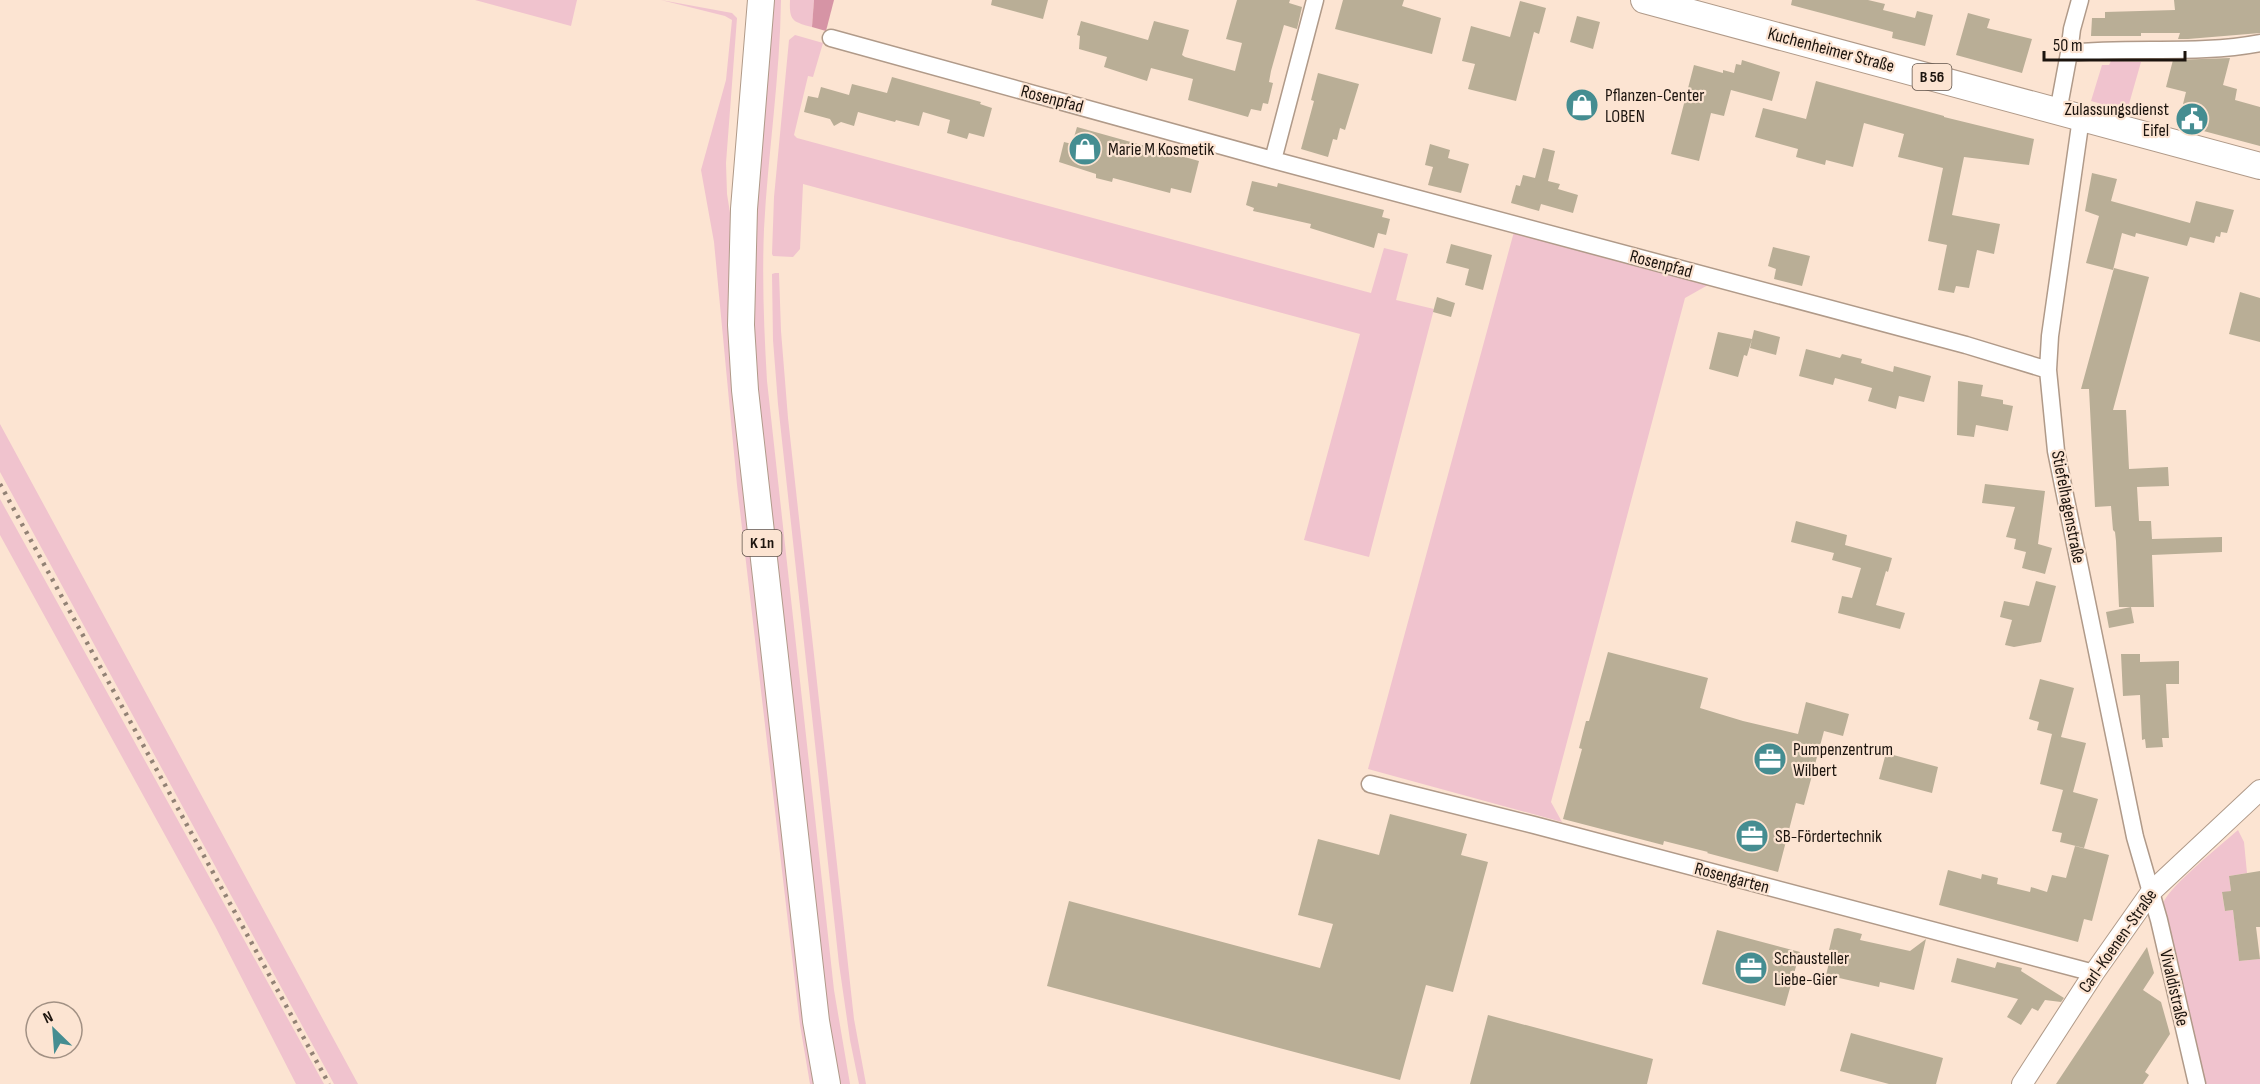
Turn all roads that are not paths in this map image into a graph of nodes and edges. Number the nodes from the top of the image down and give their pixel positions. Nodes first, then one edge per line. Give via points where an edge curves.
1 (744, 0) edge
2 (760, 0) edge
3 (1315, 0) edge
4 (1644, 0) edge
5 (2080, 0) edge
6 (831, 38) dead end
7 (2260, 44) edge
8 (2069, 54) junction
9 (2069, 115) junction
10 (1273, 160) junction
11 (2260, 166) edge
12 (744, 209) junction
13 (2048, 370) junction
14 (1370, 784) dead end
15 (2260, 790) edge
16 (2151, 892) junction
17 (2094, 973) junction
18 (827, 1084) edge
19 (2022, 1084) edge
20 (2197, 1084) edge

1 - 12 main road, K 1n via 730,172 732,188
2 - 12 main road, K 1n
3 - 10 street
4 - 9 main road, Kuchenheimer Straße / B 56
5 - 8 street, Stiefelhagenstraße
6 - 10 street, Rosenpfad
7 - 8 street
8 - 9 street, Stiefelhagenstraße
9 - 11 main road, Kuchenheimer Straße / B 56
9 - 13 street, Stiefelhagenstraße
10 - 13 street, Rosenpfad
12 - 18 main road, K 1n via 741,325 745,390
13 - 16 street, Stiefelhagenstraße via 2064,492 2135,837
14 - 17 street, Rosengarten
15 - 16 street, Carl-Koenen-Straße
16 - 17 street, Carl-Koenen-Straße
16 - 20 street, Vivaldistraße
17 - 19 street, Carl-Koenen-Straße

